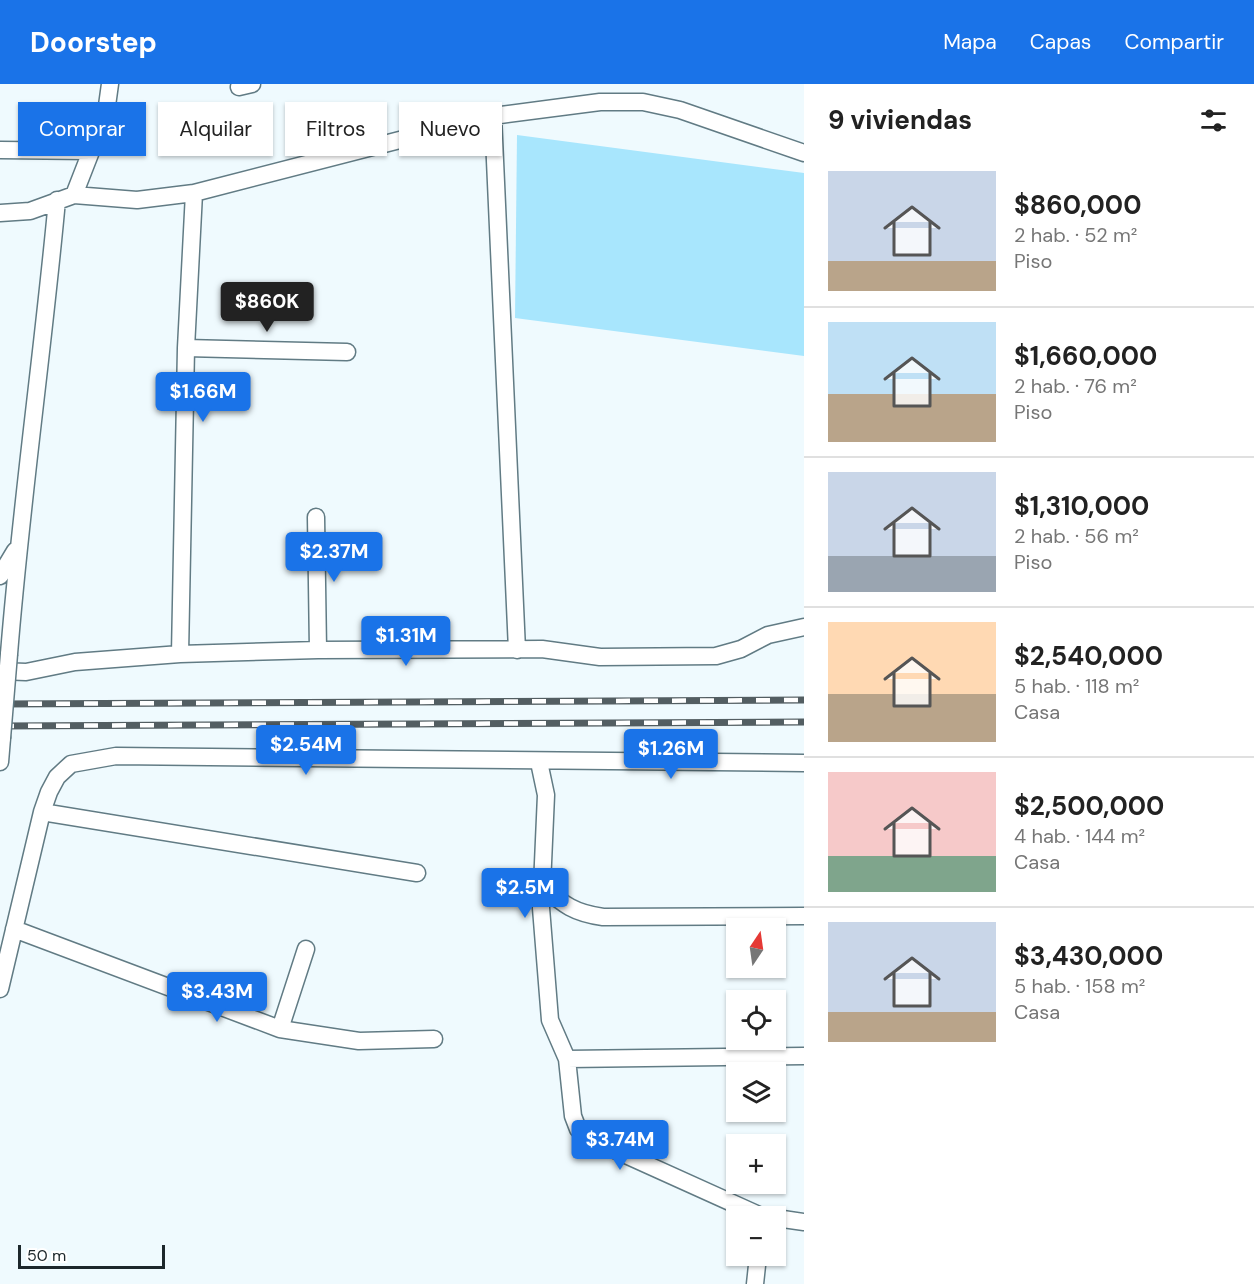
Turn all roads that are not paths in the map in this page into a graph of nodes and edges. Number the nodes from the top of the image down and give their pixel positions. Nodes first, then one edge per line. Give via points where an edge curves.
1 (110, 84) edge
2 (108, 102) edge
3 (502, 115) edge
4 (399, 140) edge
5 (0, 150) edge
6 (18, 150) edge
7 (804, 153) edge
8 (89, 156) edge
9 (495, 156) edge
10 (194, 193) junction
11 (74, 195) junction
12 (57, 200) junction
13 (0, 213) edge
14 (186, 348) junction
15 (347, 352) dead end
16 (316, 517) dead end
17 (17, 548) junction
18 (0, 576) edge
19 (804, 627) edge
20 (318, 650) junction
21 (518, 650) junction
22 (180, 654) junction
23 (0, 671) edge
24 (0, 762) edge
25 (539, 762) junction
26 (804, 763) edge
27 (42, 812) junction
28 (417, 873) dead end
29 (542, 886) junction
30 (804, 916) edge
31 (15, 929) junction
32 (306, 949) dead end
33 (0, 989) edge
34 (280, 1029) junction
35 (434, 1039) dead end
36 (804, 1056) edge
37 (567, 1059) junction
38 (739, 1206) edge
39 (786, 1219) edge
40 (804, 1222) edge
41 (757, 1266) edge
42 (755, 1284) edge

1 - 2 street
3 - 7 street via 600,102 643,102 680,110
4 - 10 street
5 - 6 street
8 - 11 street
9 - 21 street
10 - 11 street via 137,200
10 - 14 street
11 - 12 street
12 - 13 street via 30,211
12 - 17 street via 46,324
14 - 15 street
14 - 22 street
16 - 20 street
17 - 18 street
17 - 24 street, bridge
19 - 21 street via 768,635 716,656 600,657 542,649
20 - 21 street
20 - 22 street
22 - 23 street via 75,662 26,672
25 - 26 street
25 - 27 street via 108,757 71,764 57,777
25 - 29 street via 546,795
27 - 28 street
27 - 31 street
29 - 30 street via 580,914 603,917
29 - 37 street via 550,1020
31 - 33 street
31 - 34 street
32 - 34 street
34 - 35 street via 359,1041
36 - 37 street
37 - 38 street via 573,1116 578,1130 586,1137
39 - 40 street
41 - 42 street

